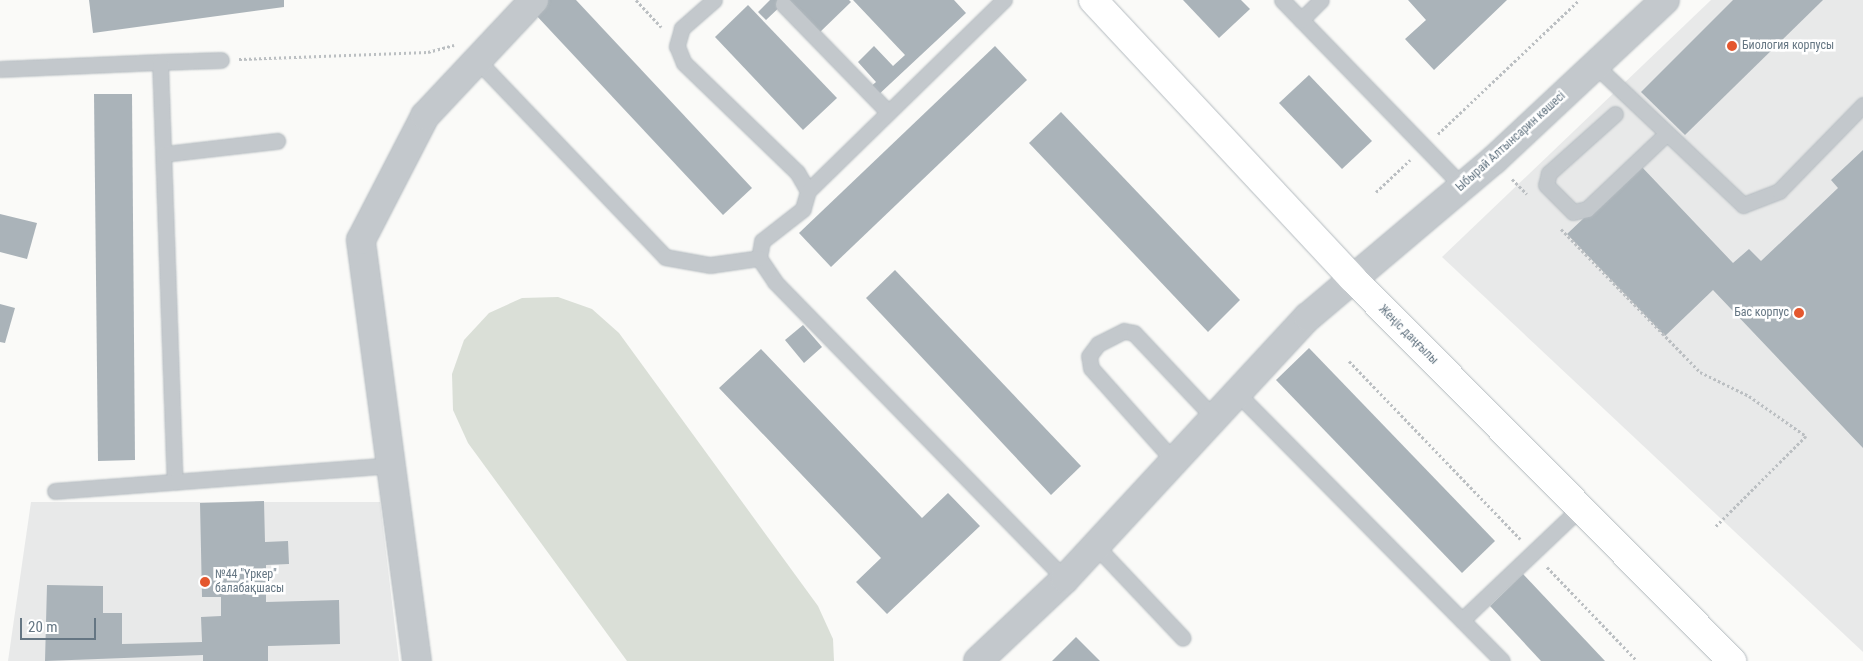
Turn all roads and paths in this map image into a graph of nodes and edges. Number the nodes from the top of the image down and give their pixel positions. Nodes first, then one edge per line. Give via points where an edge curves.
1 (534, 0) edge
2 (636, 0) edge
3 (714, 0) edge
4 (1004, 0) edge
5 (1093, 0) edge
6 (1282, 0) edge
7 (1321, 0) edge
8 (1579, 0) edge
9 (1665, 0) edge
10 (783, 4) dead end
11 (1301, 20) junction
12 (682, 28) junction
13 (468, 52) junction
14 (221, 60) joint
15 (160, 62) junction
16 (1595, 65) junction
17 (0, 69) edge
18 (1863, 105) edge
19 (888, 112) junction
20 (1615, 114) dead end
21 (1665, 136) junction
22 (277, 141) dead end
23 (1424, 147) junction
24 (164, 154) junction
25 (1494, 160) junction
26 (1462, 187) junction
27 (808, 191) junction
28 (1376, 192) dead end
29 (1535, 202) dead end
30 (1555, 224) dead end
31 (759, 258) junction
32 (1352, 278) junction
33 (1349, 361) dead end
34 (1238, 394) junction
35 (1216, 420) junction
36 (1173, 460) junction
37 (393, 465) junction
38 (175, 482) junction
39 (56, 491) dead end
40 (1580, 508) junction
41 (1714, 528) dead end
42 (1094, 544) junction
43 (1533, 553) junction
44 (1065, 579) junction
45 (1462, 620) junction
46 (1183, 638) dead end
47 (417, 661) edge
48 (978, 661) edge
49 (1502, 661) edge
50 (1637, 661) edge
51 (1732, 661) edge

1 - 13 street
2 - 12 path via 663,29
3 - 12 lane
4 - 19 lane
5 - 32 main road, Жеңіс даңғылы
6 - 11 lane
7 - 11 lane
8 - 23 path
9 - 16 street, Ыбырай Алтынсарин көшесі
10 - 19 lane
11 - 23 lane
12 - 27 lane via 677,46 684,63 797,172
13 - 14 path
13 - 31 lane via 666,257 710,265
13 - 37 street via 426,116 361,240
14 - 15 lane
15 - 17 lane
15 - 24 lane
16 - 21 lane
16 - 25 street, Ыбырай Алтынсарин көшесі
18 - 21 lane via 1779,191 1744,204
19 - 27 lane
20 - 21 lane via 1549,173 1546,185 1573,212 1587,210
22 - 24 lane
23 - 26 lane
23 - 28 path
24 - 38 lane
25 - 26 street, Ыбырай Алтынсарин көшесі
25 - 29 path
26 - 32 street, Ыбырай Алтынсарин көшесі
27 - 31 lane via 802,209 762,241
30 - 41 path via 1700,372 1749,396 1806,436
31 - 44 lane via 775,282
32 - 34 street, Ыбырай Алтынсарин көшесі via 1308,317
32 - 40 main road, Жеңіс даңғылы
33 - 43 path
34 - 35 street, Ыбырай Алтынсарин көшесі
34 - 45 lane
35 - 36 street, Ыбырай Алтынсарин көшесі
35 - 36 lane via 1134,333 1118,332 1098,344 1089,356 1091,368
36 - 42 street, Ыбырай Алтынсарин көшесі
37 - 38 lane
37 - 47 street
38 - 39 lane
40 - 43 lane
40 - 51 main road, Жеңіс даңғылы
42 - 44 street, Ыбырай Алтынсарин көшесі
42 - 46 lane
43 - 45 lane
43 - 50 path
44 - 48 street, Ыбырай Алтынсарин көшесі
45 - 49 lane

